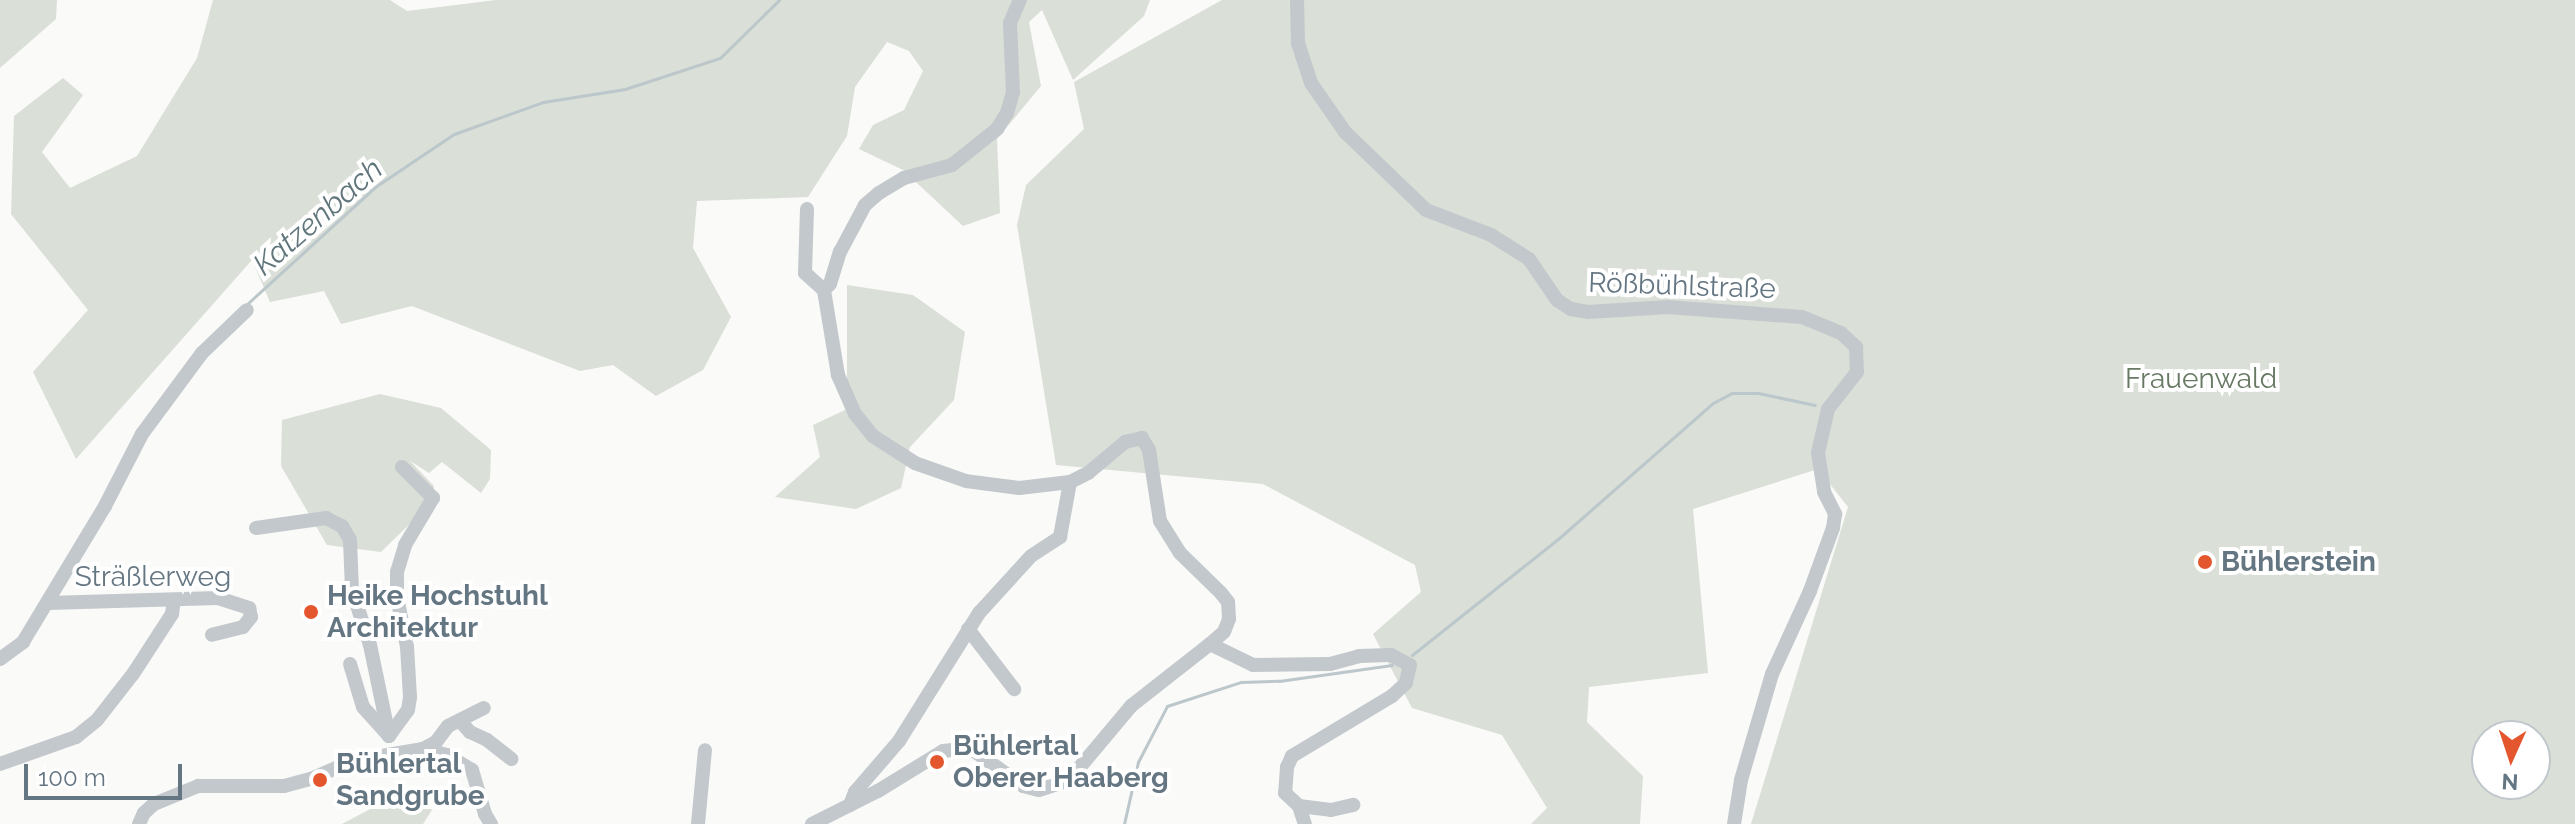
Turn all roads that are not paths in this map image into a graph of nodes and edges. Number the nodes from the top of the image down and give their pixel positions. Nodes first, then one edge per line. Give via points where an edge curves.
1 (1020, 0) edge
2 (1297, 0) edge
3 (807, 209) dead end
4 (824, 290) junction
5 (247, 310) dead end
6 (402, 467) dead end
7 (1070, 482) junction
8 (256, 528) dead end
9 (174, 600) junction
10 (48, 603) junction
11 (968, 629) junction
12 (212, 635) dead end
13 (1210, 644) junction
14 (0, 659) edge
15 (350, 664) dead end
16 (1014, 689) dead end
17 (484, 708) dead end
18 (460, 721) junction
19 (389, 736) junction
20 (423, 749) junction
21 (705, 750) dead end
22 (393, 752) junction
23 (511, 759) dead end
24 (0, 764) edge
25 (850, 805) junction
26 (1353, 805) dead end
27 (1299, 806) junction
28 (139, 824) edge
29 (491, 824) edge
30 (698, 824) edge
31 (812, 824) edge
32 (1305, 824) edge
33 (1734, 824) edge

1 - 4 street via 1010,23 1013,92 997,129 952,165 904,178 872,199
2 - 33 street, Rößbühlstraße via 1298,43 1311,83 1345,132 1426,210 1491,235 1529,259 1557,300 1588,312 1668,307 1802,317 1841,333 1856,347 1857,372 1828,409 1818,453 1824,492 1835,514 1833,528 1772,674 1741,780
3 - 4 street via 805,273
4 - 7 street via 843,389 855,414 881,442 915,463 966,481 1019,488
5 - 10 street via 202,353 142,434
6 - 19 street via 433,498 405,545 397,572 410,697 408,710
7 - 11 street via 1060,537 1012,574
7 - 13 street via 1125,442 1142,438 1149,450 1160,521 1180,553 1228,602 1224,632
8 - 19 street via 326,518 342,526 350,540 352,590
9 - 10 street, Sträßlerweg
9 - 12 street, Sträßlerweg via 218,598 249,608 251,617 243,627
9 - 24 street via 172,614 97,720 65,742
10 - 14 street via 23,642
11 - 16 street
11 - 25 street via 905,732
13 - 25 street via 1131,706 1069,780 1039,790 1023,786 970,748 943,751
13 - 27 street via 1253,665 1330,664 1391,655 1410,665 1406,683 1392,696 1292,756 1285,793
15 - 19 street via 363,707
17 - 18 street
18 - 20 street
18 - 23 street
19 - 22 street
20 - 22 street
20 - 29 street via 472,770
21 - 30 street
22 - 28 street via 284,786 198,786 154,804
25 - 31 street
26 - 27 street via 1331,810
27 - 32 street

